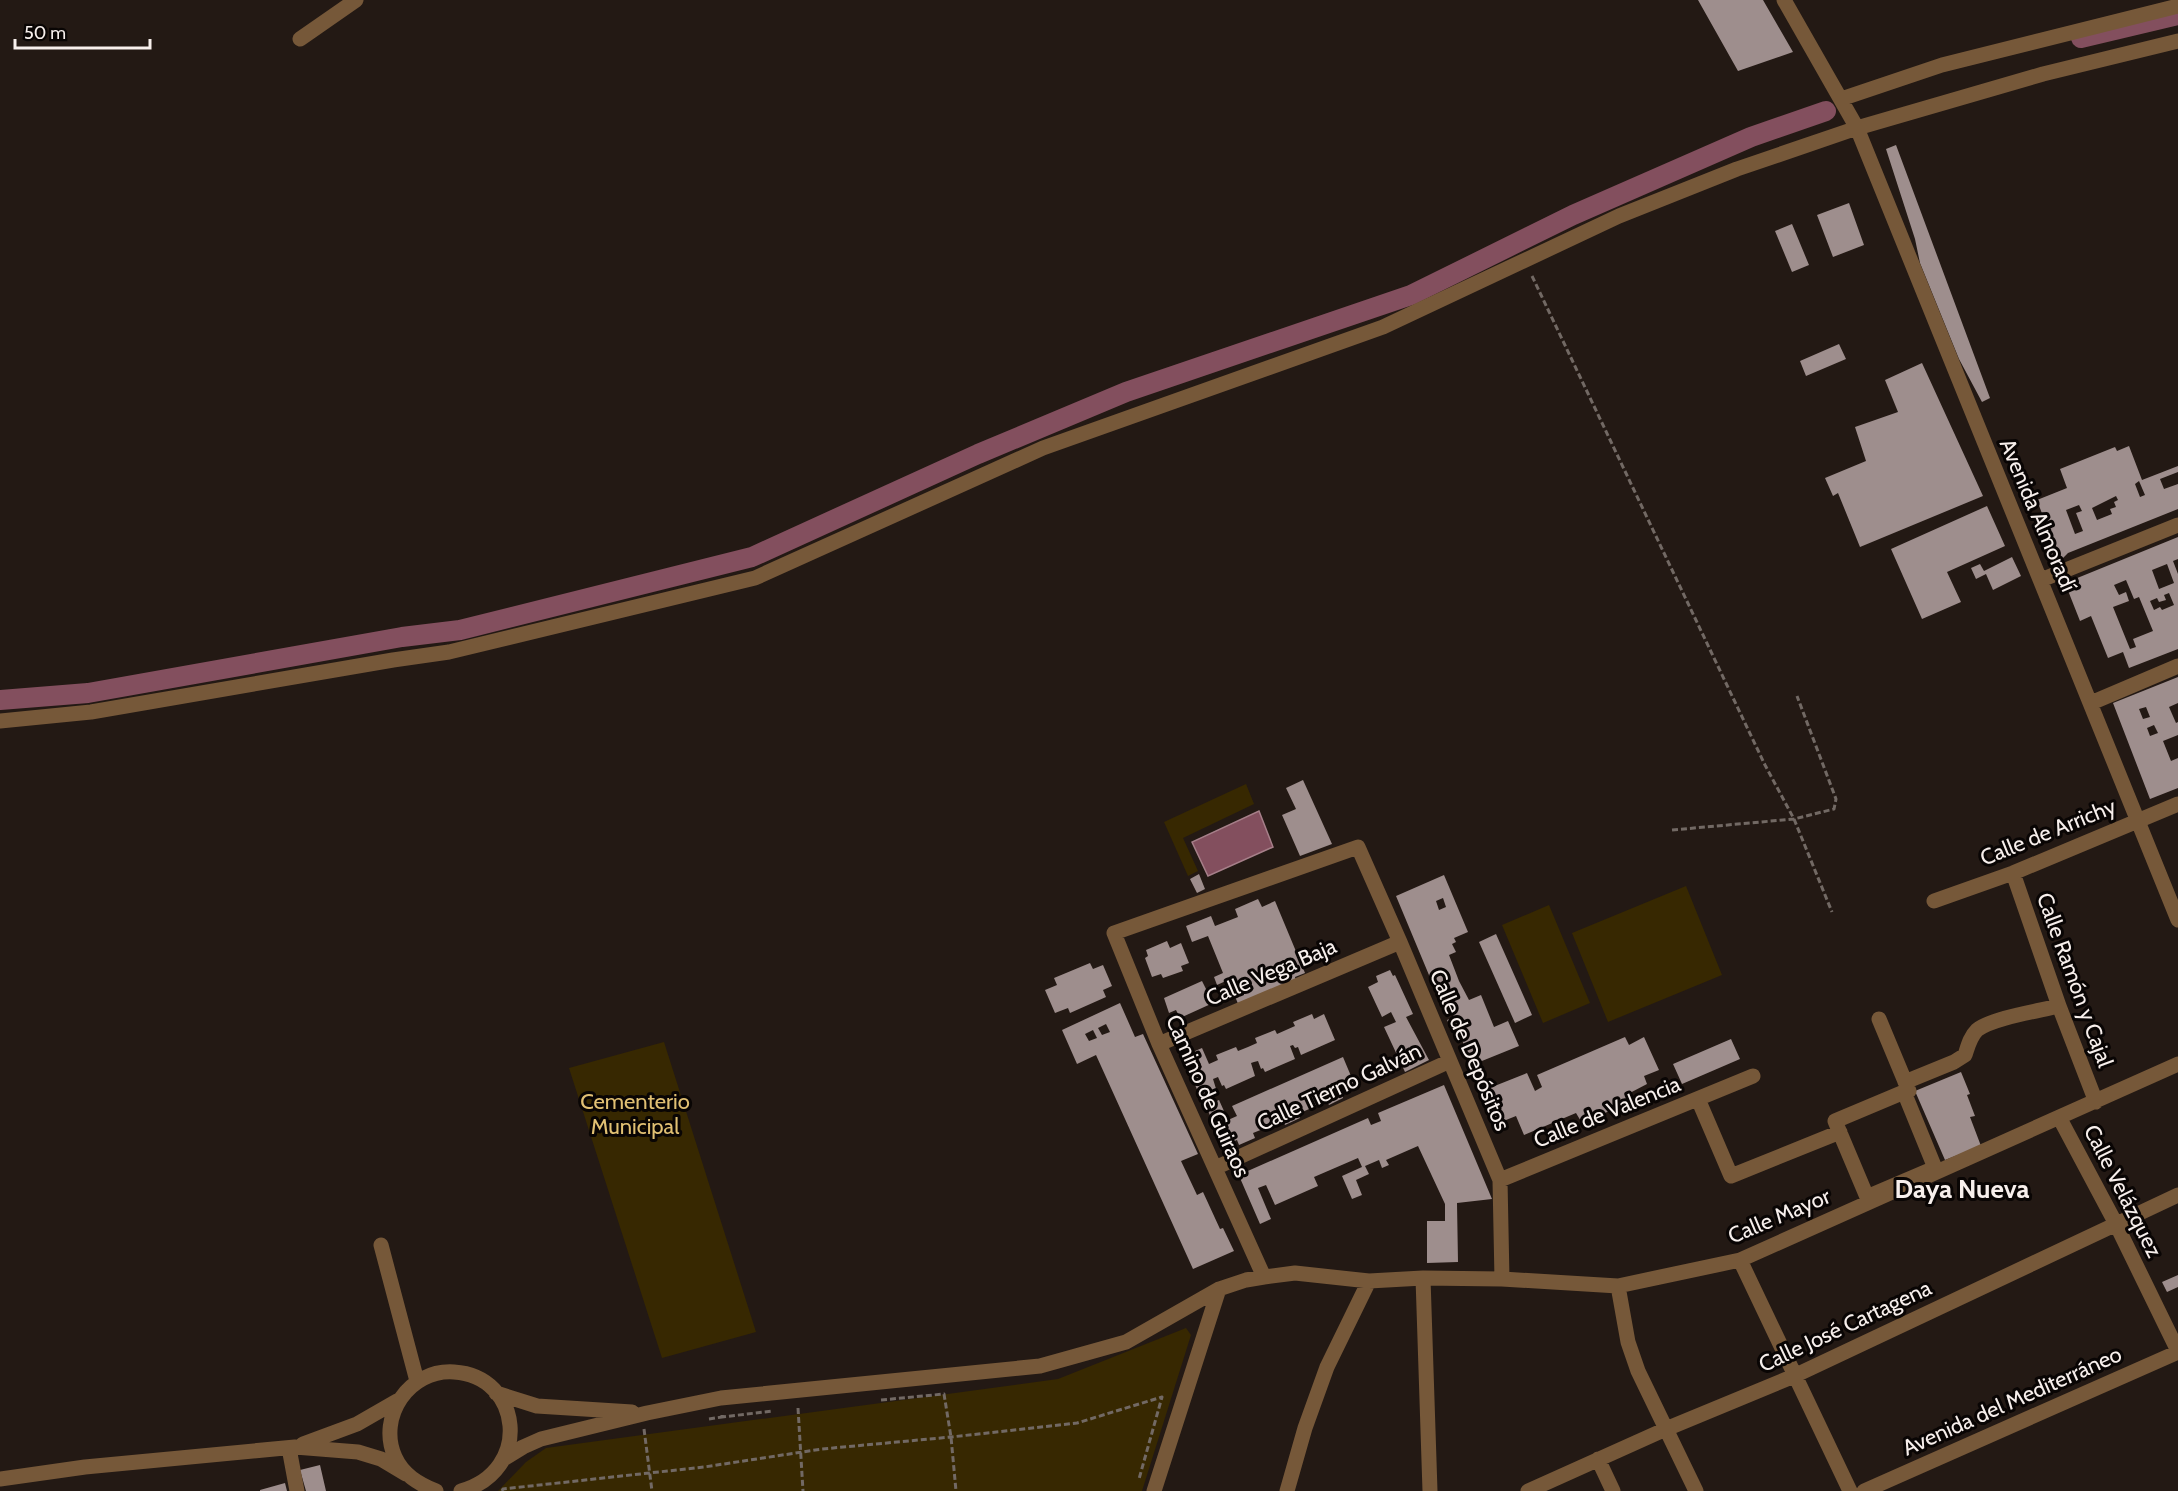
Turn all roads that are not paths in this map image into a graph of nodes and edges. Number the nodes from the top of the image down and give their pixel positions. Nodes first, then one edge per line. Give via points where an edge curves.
1 (356, 0) edge
2 (1784, 0) edge
3 (2178, 6) edge
4 (300, 39) dead end
5 (2178, 41) edge
6 (1841, 99) junction
7 (1857, 128) junction
8 (2178, 525) edge
9 (2041, 580) junction
10 (2178, 666) edge
11 (2091, 703) junction
12 (0, 721) edge
13 (2178, 804) edge
14 (2138, 820) junction
15 (2013, 873) junction
16 (1934, 901) dead end
17 (2178, 920) edge
18 (1114, 933) joint
19 (1400, 942) junction
20 (2059, 1006) junction
21 (1880, 1019) dead end
22 (1159, 1044) junction
23 (1450, 1061) junction
24 (2178, 1064) edge
25 (1753, 1076) dead end
26 (1905, 1082) junction
27 (1698, 1099) junction
28 (2096, 1102) junction
29 (2059, 1117) junction
30 (1840, 1132) junction
31 (1215, 1168) junction
32 (1942, 1168) junction
33 (1500, 1180) junction
34 (2178, 1195) edge
35 (2116, 1224) junction
36 (381, 1245) dead end
37 (1740, 1260) junction
38 (1264, 1277) junction
39 (1423, 1278) junction
40 (1502, 1279) junction
41 (1368, 1281) junction
42 (1618, 1286) junction
43 (1219, 1289) junction
44 (2178, 1352) edge
45 (1794, 1376) junction
46 (417, 1381) junction
47 (496, 1393) junction
48 (398, 1401) junction
49 (651, 1420) junction
50 (1666, 1429) junction
51 (292, 1448) junction
52 (505, 1458) junction
53 (1598, 1459) junction
54 (406, 1474) junction
55 (492, 1476) junction
56 (0, 1479) edge
57 (297, 1491) edge
58 (436, 1491) edge
59 (461, 1491) edge
60 (486, 1491) edge
61 (1154, 1491) edge
62 (1287, 1491) edge
63 (1430, 1491) edge
64 (1528, 1491) edge
65 (1613, 1491) edge
66 (1696, 1491) edge
67 (1850, 1491) edge
68 (1864, 1491) edge

1 - 4 street
2 - 6 street, Avenida Almoradí
3 - 6 street via 1942,65
5 - 7 street via 2043,74
6 - 7 street, Avenida Almoradí
7 - 9 street, Avenida Almoradí
7 - 12 street via 1726,173 1619,216 1383,327 1044,448 755,578 449,652 91,711
8 - 9 street
9 - 11 street, Avenida Almoradí
10 - 11 street
11 - 14 street, Avenida Almoradí
13 - 14 street, Calle de Arrichy
14 - 15 street, Calle de Arrichy
14 - 17 street, Avenida Almoradí
15 - 16 street, Calle de Arrichy
15 - 20 street, Calle Ramón y Cajal
18 - 19 street, Calle de Depósitos via 1358,846
18 - 22 street, Camino de Guiraos
19 - 22 street, Calle Vega Baja
19 - 23 street, Calle de Depósitos
20 - 26 street via 1978,1029 1969,1040 1965,1055
20 - 28 street, Calle Ramón y Cajal
21 - 26 street
22 - 31 street, Camino de Guiraos
23 - 31 street, Calle Tierno Galván
23 - 33 street, Calle de Depósitos
24 - 28 street, Calle Mayor
25 - 27 street, Calle de Valencia
26 - 32 street
27 - 30 street, Calle de Valencia via 1731,1176
27 - 33 street, Calle de Valencia
28 - 29 street, Calle Mayor
29 - 32 street, Calle Mayor
29 - 35 street, Calle Velázquez
30 - 30 street via 1867,1197 1935,1168 1904,1092 1835,1121
31 - 38 street, Camino de Guiraos
32 - 37 street, Calle Mayor
33 - 40 street, Calle de Depósitos
34 - 35 street, Calle José Cartagena
35 - 44 street, Calle Velázquez
35 - 45 street, Calle José Cartagena
36 - 46 street
37 - 42 street, Calle Mayor
37 - 45 street
38 - 41 street, Calle Mayor via 1295,1274
38 - 43 street, Calle Mayor
39 - 40 street, Calle Mayor
39 - 41 street, Calle Mayor
39 - 63 street
40 - 42 street, Calle Mayor
41 - 62 street via 1327,1367
42 - 50 street via 1628,1342
43 - 49 street, Calle Mayor via 1126,1342 1040,1366 722,1398
43 - 61 street
44 - 68 street, Avenida del Mediterráneo
45 - 50 street, Calle José Cartagena
45 - 67 street
46 - 47 street via 453,1371 471,1375
46 - 48 street
47 - 49 street via 537,1406
47 - 52 street via 510,1424
48 - 51 street via 357,1424
48 - 54 street via 390,1439 395,1458
49 - 52 street via 541,1439
50 - 53 street, Calle José Cartagena
50 - 66 street
51 - 54 street via 358,1452 381,1459
51 - 56 street
51 - 57 street
52 - 55 street
53 - 64 street, Calle José Cartagena
53 - 65 street
54 - 58 street
55 - 59 street
55 - 60 street

